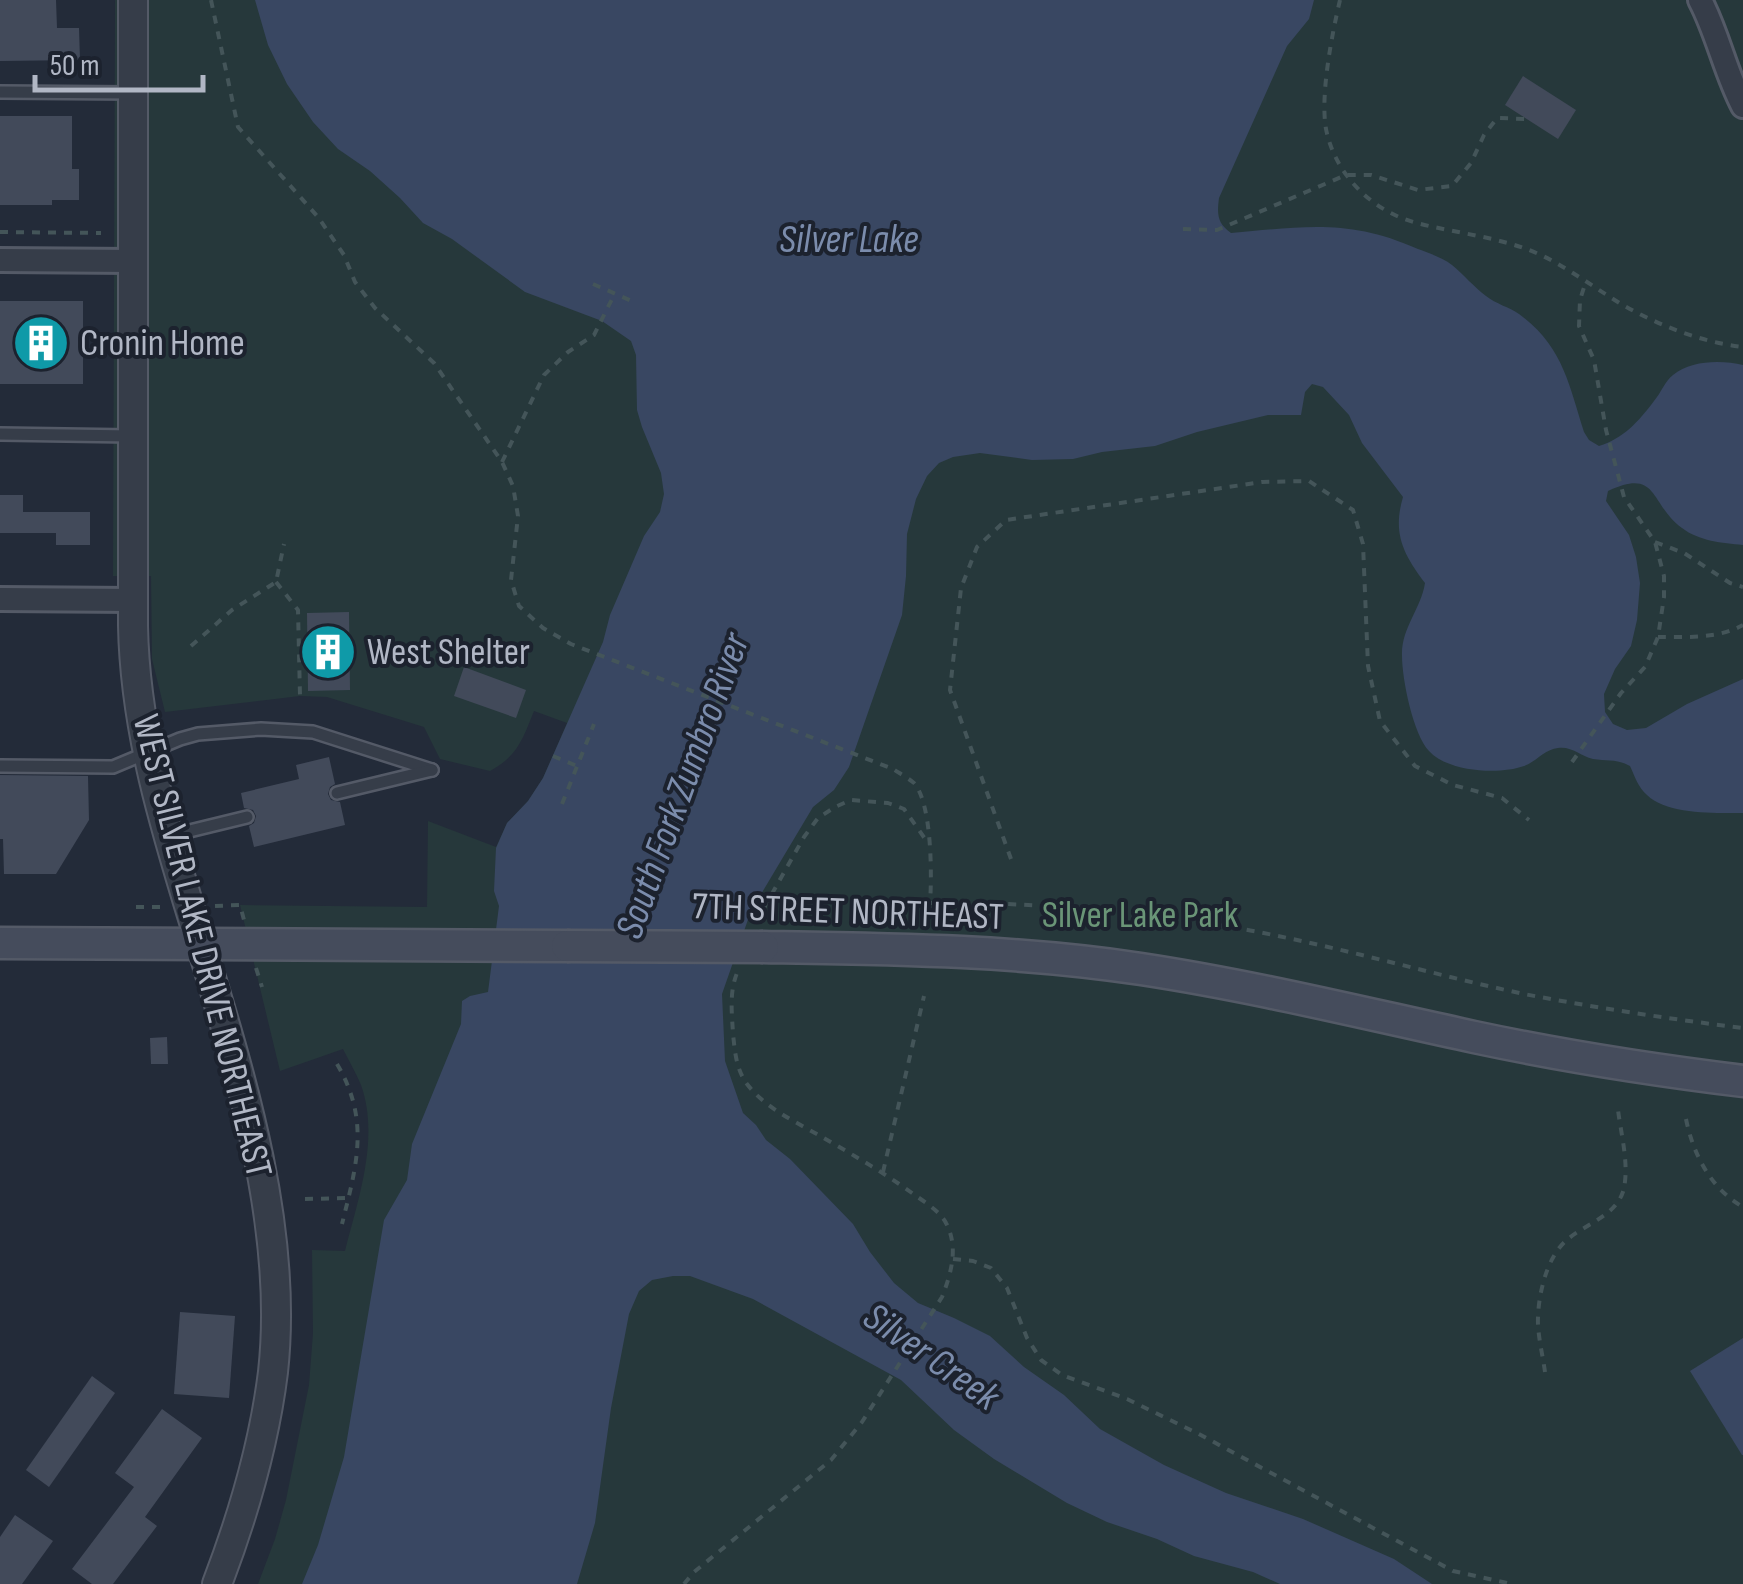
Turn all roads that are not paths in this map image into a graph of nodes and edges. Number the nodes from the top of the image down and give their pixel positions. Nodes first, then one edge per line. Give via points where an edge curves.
1 (133, 0) edge
2 (1700, 0) edge
3 (0, 92) edge
4 (133, 93) junction
5 (1743, 106) edge
6 (0, 260) edge
7 (133, 261) junction
8 (0, 434) edge
9 (133, 436) junction
10 (0, 599) edge
11 (133, 600) junction
12 (147, 751) junction
13 (0, 766) edge
14 (337, 793) dead end
15 (246, 817) dead end
16 (169, 836) junction
17 (0, 943) edge
18 (201, 944) junction
19 (1743, 1082) edge
20 (217, 1584) edge

1 - 4 street, WEST SILVER LAKE DRIVE NORTHEAST
2 - 5 street
3 - 4 lane
4 - 7 street, WEST SILVER LAKE DRIVE NORTHEAST
6 - 7 street
7 - 9 street, WEST SILVER LAKE DRIVE NORTHEAST
8 - 9 lane
9 - 11 street, WEST SILVER LAKE DRIVE NORTHEAST
10 - 11 street
11 - 12 street, WEST SILVER LAKE DRIVE NORTHEAST
12 - 13 lane via 113,767
12 - 14 lane via 198,734 312,732 432,770
12 - 16 street, WEST SILVER LAKE DRIVE NORTHEAST
15 - 16 lane
16 - 18 street, WEST SILVER LAKE DRIVE NORTHEAST
17 - 18 main road, 7TH STREET NORTHEAST
18 - 19 main road, 7TH STREET NORTHEAST, bridge via 990,954 1138,968
18 - 20 street, WEST SILVER LAKE DRIVE NORTHEAST via 261,1171 275,1290 264,1424

